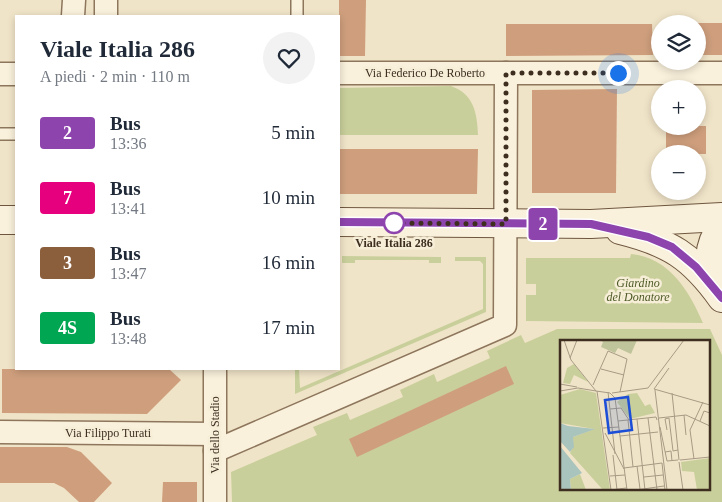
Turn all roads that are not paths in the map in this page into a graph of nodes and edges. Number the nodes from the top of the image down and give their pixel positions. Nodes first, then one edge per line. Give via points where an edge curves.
1 (74, 0) edge
2 (106, 0) edge
3 (297, 0) edge
4 (73, 15) edge
5 (106, 15) edge
6 (297, 15) edge
7 (340, 73) edge
8 (506, 73) junction
9 (722, 73) edge
10 (0, 74) edge
11 (15, 74) edge
12 (0, 134) edge
13 (15, 134) edge
14 (722, 216) edge
15 (0, 220) edge
16 (15, 220) edge
17 (340, 222) edge
18 (506, 224) junction
19 (591, 224) junction
20 (722, 226) edge
21 (718, 292) edge
22 (215, 370) edge
23 (0, 432) edge
24 (215, 442) junction
25 (215, 502) edge

1 - 4 street
2 - 5 street
3 - 6 lane
7 - 8 street, Via Federico De Roberto
8 - 9 street, Via Federico De Roberto
8 - 18 street
10 - 11 street
12 - 13 lane
14 - 19 main road
15 - 16 main road
17 - 18 main road
18 - 19 main road
18 - 24 street via 505,325
19 - 21 main road via 648,237 672,247
20 - 21 main road via 709,255 709,272
22 - 24 street, Via dello Stadio
23 - 24 street, Via Filippo Turati
24 - 25 street, Via dello Stadio

